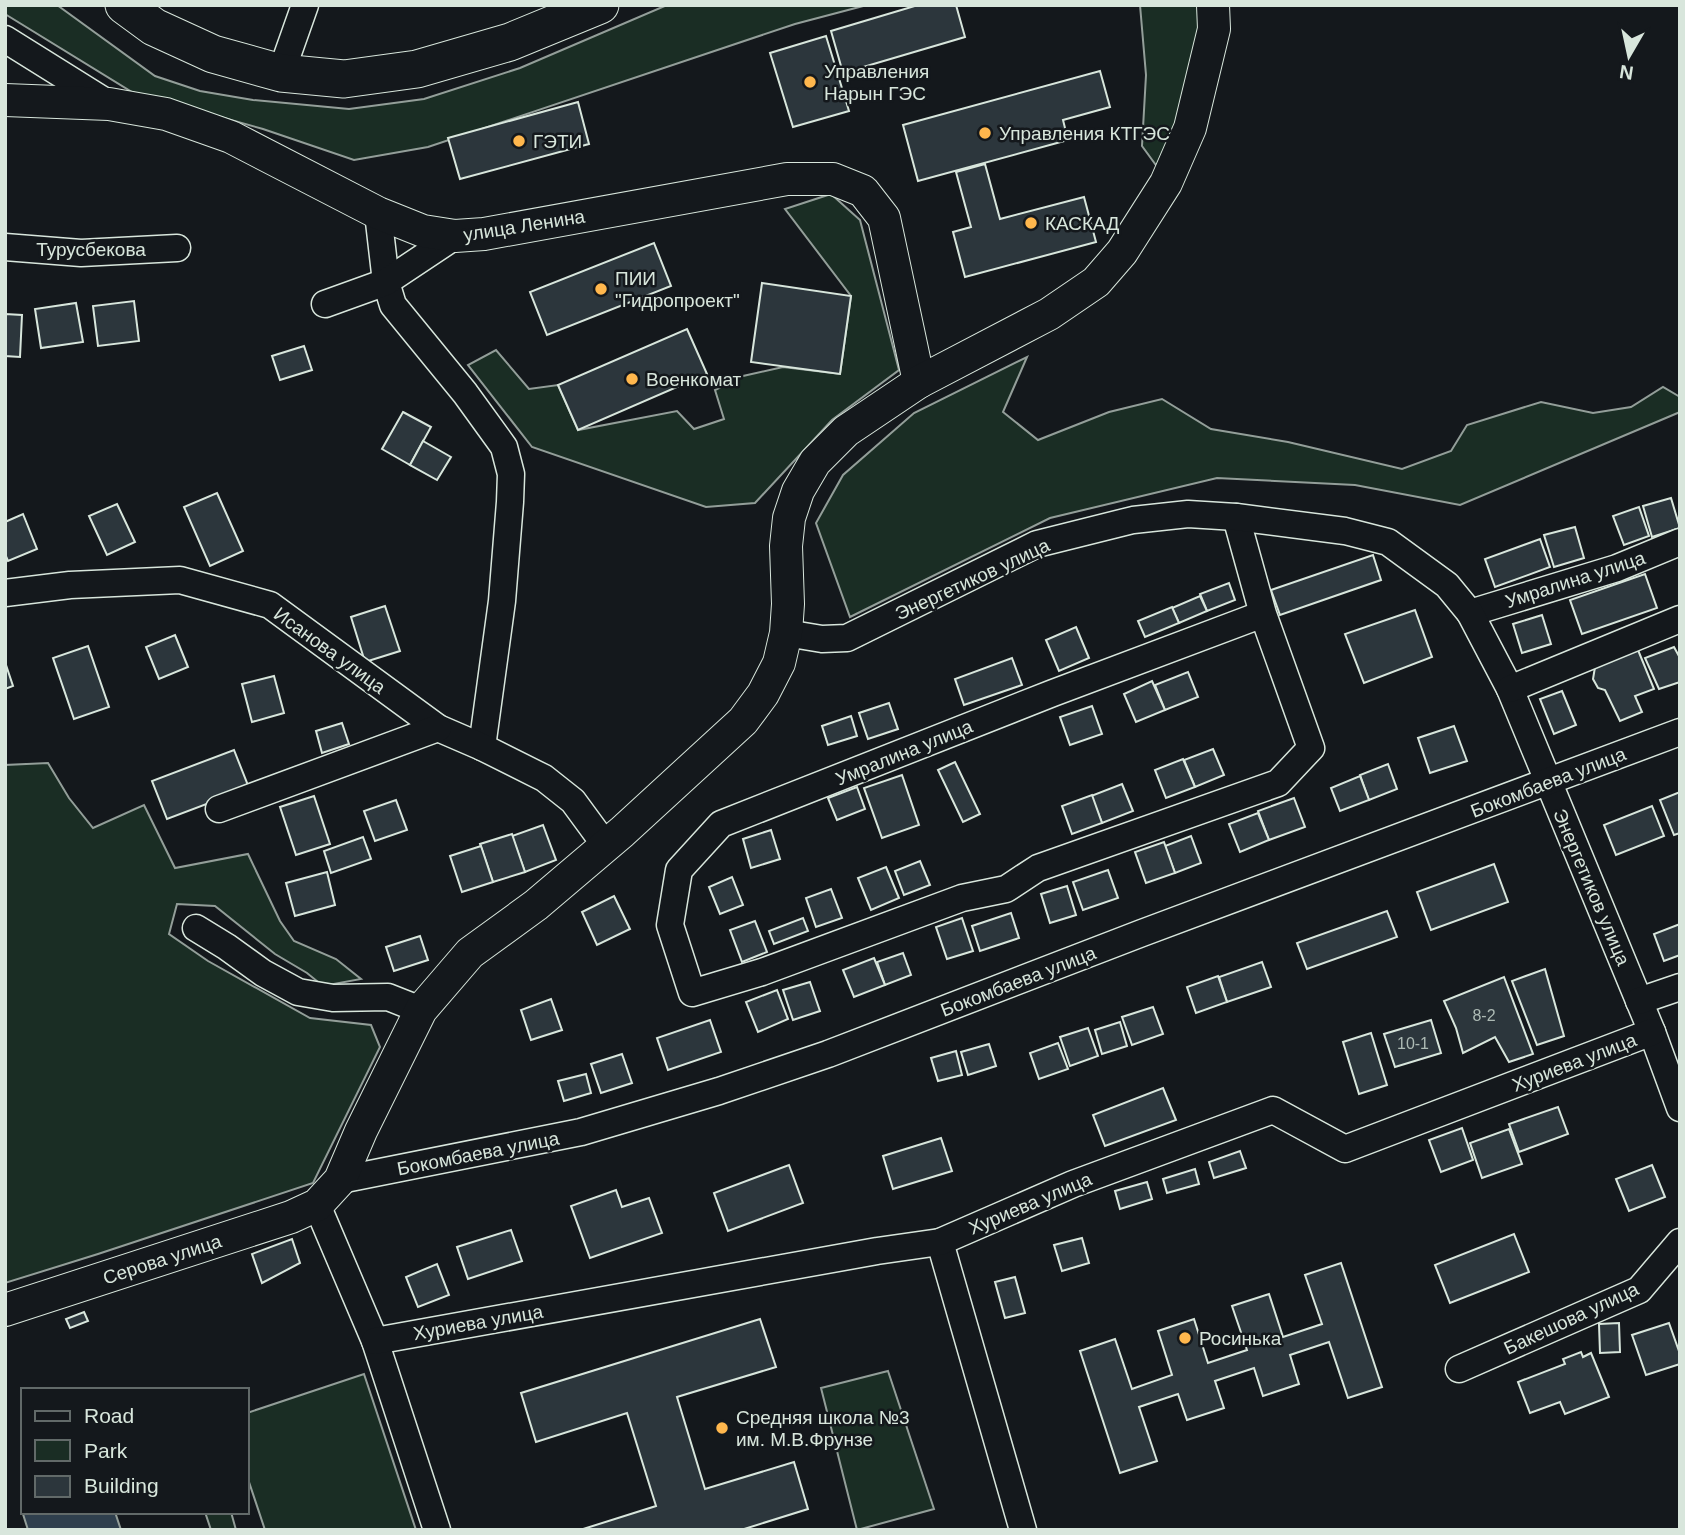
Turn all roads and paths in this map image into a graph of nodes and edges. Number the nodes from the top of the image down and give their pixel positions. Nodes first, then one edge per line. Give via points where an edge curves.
1 (124, 5) edge
2 (305, 5) edge
3 (600, 5) edge
4 (1213, 5) edge
5 (5, 39) edge
6 (281, 73) junction
7 (5, 100) edge
8 (109, 104) junction
9 (378, 213) junction
10 (455, 236) junction
11 (5, 247) edge
12 (177, 248) dead end
13 (386, 282) junction
14 (325, 304) dead end
15 (919, 382) junction
16 (1236, 517) junction
17 (1680, 542) edge
18 (5, 593) edge
19 (1470, 613) junction
20 (1264, 614) junction
21 (1680, 619) edge
22 (786, 633) junction
23 (1510, 689) junction
24 (438, 729) junction
25 (1680, 732) edge
26 (482, 747) junction
27 (1548, 782) junction
28 (219, 809) dead end
29 (606, 846) junction
30 (196, 928) dead end
31 (1680, 987) edge
32 (1639, 1002) junction
33 (421, 1010) junction
34 (1652, 1032) junction
35 (1680, 1108) edge
36 (340, 1180) junction
37 (317, 1205) junction
38 (940, 1242) junction
39 (1677, 1252) edge
40 (5, 1310) edge
41 (375, 1341) junction
42 (1459, 1369) dead end
43 (437, 1530) edge
44 (1023, 1530) edge

1 - 6 highway via 155,27 213,54
2 - 6 street
3 - 6 highway via 510,42 417,69 344,79
4 - 15 main road, Серова улица via 1213,29 1190,128 1166,183 1122,252 1096,282 1049,314
5 - 8 street
7 - 8 main road, улица Ленина
8 - 9 main road, улица Ленина via 166,114 230,137
9 - 10 main road, улица Ленина via 423,231
9 - 13 street
10 - 13 street
10 - 15 main road, улица Ленина via 786,178 833,179 863,191 884,218
11 - 12 street, Турусбекова via 81,253
13 - 14 street
13 - 26 street via 393,305 504,447 511,474 502,601
15 - 22 main road, Серова улица via 846,431 815,462 798,491 786,546
16 - 19 street, Энергетиков улица via 1345,531 1388,542 1447,585
16 - 20 street
16 - 22 street, Энергетиков улица via 1188,514 1133,520 1037,544 847,638
17 - 19 street, Умралина улица via 1617,568
18 - 24 street, Исанова улица via 180,580 270,605
19 - 23 street, Энергетиков улица
20 - 20 street, Умралина улица via 1311,748 1278,783 1038,868 1006,889 962,898 692,993 670,925 679,870 721,824
21 - 23 street
22 - 29 main road, Серова улица via 779,663 743,721
23 - 27 street, Энергетиков улица
24 - 26 street, Исанова улица
24 - 28 street
25 - 27 street, Бокомбаева улица
26 - 29 street, Исанова улица via 544,778 573,801
27 - 32 street, Энергетиков улица
27 - 36 street, Бокомбаева улица via 828,1054 719,1090 580,1132
29 - 33 main road, Серова улица via 470,953
30 - 33 street via 298,992 333,998 388,997
31 - 32 street, Хуриева улица
32 - 34 street, Энергетиков улица
33 - 36 main road, Серова улица
34 - 35 street
34 - 38 street, Хуриева улица via 1345,1149 1273,1110 1073,1184
36 - 37 main road, Серова улица
37 - 40 main road, Серова улица
37 - 41 street
38 - 41 street, Хуриева улица
38 - 44 street
39 - 42 street, Бакешова улица via 1639,1290
41 - 43 street

